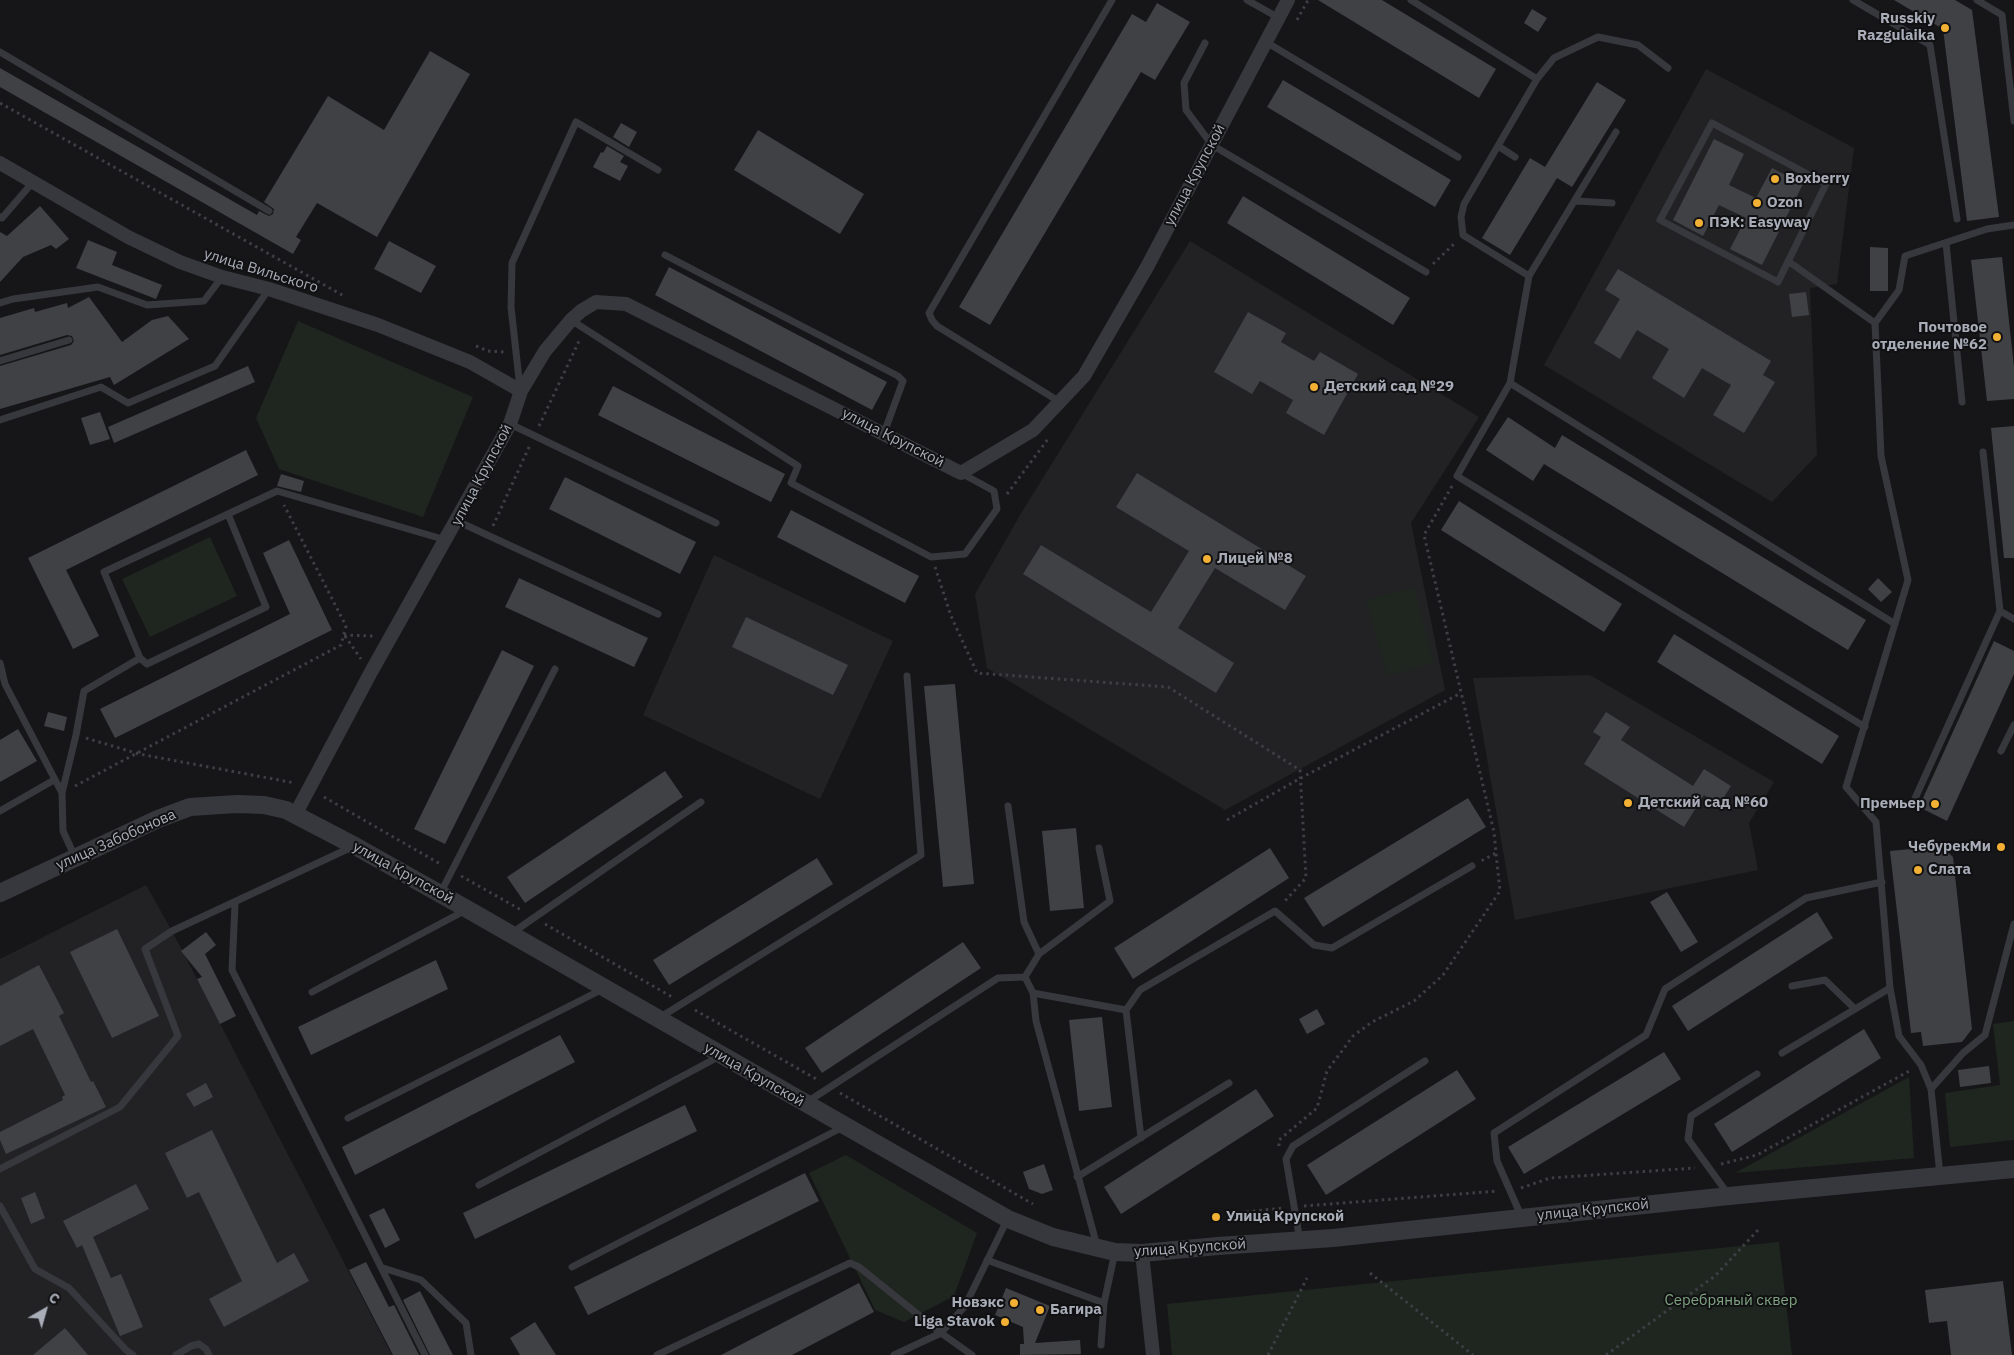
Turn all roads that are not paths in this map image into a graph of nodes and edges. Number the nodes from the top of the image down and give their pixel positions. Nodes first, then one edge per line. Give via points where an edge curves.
1 (1112, 0) edge
2 (1247, 0) edge
3 (1288, 0) edge
4 (1411, 0) edge
5 (1853, 0) edge
6 (1977, 0) edge
7 (1279, 18) junction
8 (1266, 42) junction
9 (1205, 43) dead end
10 (0, 52) edge
11 (1668, 68) dead end
12 (1537, 79) junction
13 (2014, 121) edge
14 (1616, 132) dead end
15 (1212, 145) junction
16 (1498, 146) junction
17 (1458, 157) dead end
18 (1515, 157) dead end
19 (0, 163) edge
20 (658, 170) dead end
21 (33, 182) junction
22 (1576, 201) junction
23 (1612, 203) dead end
24 (269, 211) dead end
25 (0, 217) edge
26 (1957, 219) dead end
27 (2014, 226) edge
28 (1946, 243) junction
29 (665, 255) dead end
30 (1788, 261) junction
31 (1426, 272) road end
32 (1529, 276) junction
33 (222, 277) junction
34 (269, 289) junction
35 (0, 303) edge
36 (571, 320) junction
37 (1875, 323) junction
38 (69, 340) dead end
39 (0, 361) edge
40 (1510, 383) junction
41 (521, 391) junction
42 (1061, 402) junction
43 (1962, 402) dead end
44 (0, 420) edge
45 (510, 424) junction
46 (884, 433) junction
47 (1983, 452) dead end
48 (960, 473) junction
49 (228, 514) junction
50 (457, 521) junction
51 (716, 523) dead end
52 (446, 540) junction
53 (2000, 611) junction
54 (658, 614) dead end
55 (2014, 619) edge
56 (1895, 624) junction
57 (140, 658) junction
58 (0, 662) edge
59 (556, 669) dead end
60 (907, 676) dead end
61 (2014, 725) edge
62 (1865, 727) junction
63 (2001, 751) dead end
64 (54, 780) junction
65 (62, 793) junction
66 (701, 802) dead end
67 (1912, 805) dead end
68 (1008, 806) dead end
69 (0, 811) edge
70 (295, 815) junction
71 (354, 846) junction
72 (1099, 848) dead end
73 (75, 857) junction
74 (1472, 866) road end
75 (1882, 882) junction
76 (0, 893) edge
77 (440, 894) junction
78 (235, 904) junction
79 (467, 909) junction
80 (2014, 924) edge
81 (509, 934) junction
82 (1039, 954) junction
83 (1025, 977) junction
84 (1792, 986) dead end
85 (603, 988) junction
86 (1890, 988) junction
87 (312, 992) dead end
88 (1034, 993) junction
89 (1854, 1008) junction
90 (1126, 1010) junction
91 (656, 1019) junction
92 (1782, 1053) dead end
93 (720, 1055) junction
94 (1426, 1061) dead end
95 (1757, 1074) dead end
96 (1229, 1083) dead end
97 (1931, 1089) junction
98 (804, 1104) junction
99 (348, 1118) dead end
100 (844, 1127) junction
101 (1142, 1138) junction
102 (0, 1169) edge
103 (2014, 1169) edge
104 (1940, 1176) junction
105 (1077, 1177) junction
106 (479, 1185) dead end
107 (1729, 1196) junction
108 (0, 1206) edge
109 (1522, 1218) junction
110 (1008, 1219) junction
111 (1300, 1241) junction
112 (1098, 1248) junction
113 (1115, 1252) junction
114 (1142, 1253) junction
115 (987, 1260) junction
116 (572, 1267) dead end
117 (383, 1268) junction
118 (1104, 1303) junction
119 (941, 1333) junction
120 (1101, 1345) dead end
121 (133, 1355) edge
122 (176, 1355) edge
123 (209, 1355) edge
124 (425, 1355) edge
125 (471, 1355) edge
126 (657, 1355) edge
127 (894, 1355) edge
128 (972, 1355) edge
129 (1153, 1355) edge

1 - 42 lane via 929,313 937,326
2 - 7 lane
3 - 7 street, улица Крупской
4 - 12 lane
5 - 26 lane via 1930,44
6 - 13 lane via 2002,15
7 - 8 street, улица Крупской
8 - 15 street, улица Крупской
8 - 17 lane
9 - 15 lane via 1184,83 1186,110
10 - 24 lane
11 - 12 lane via 1638,45 1598,37 1554,58
12 - 16 lane
14 - 22 lane
15 - 31 lane
15 - 42 street, улица Крупской via 1084,376
16 - 18 lane
16 - 32 lane via 1464,204 1461,217 1463,235
19 - 21 street, улица Вильского
20 - 41 lane via 576,122 512,263 511,307
21 - 25 lane
21 - 33 street, улица Вильского via 128,237 180,262
22 - 23 lane
22 - 32 lane
27 - 28 lane via 1987,229
28 - 37 lane via 1905,256 1899,290
28 - 43 lane
29 - 46 lane via 898,376 903,381
30 - 30 lane via 1826,184 1712,123 1660,220 1778,282
30 - 37 lane
32 - 40 lane
33 - 34 street, улица Вильского
33 - 35 lane via 204,301 147,305 98,287 13,298
34 - 41 street, улица Вильского via 378,324 470,362
34 - 44 lane via 215,366 128,403 101,387
36 - 41 street, улица Крупской via 545,351
36 - 46 street, улица Крупской via 596,302 626,304
36 - 48 lane via 798,466 790,483 931,557 965,554 997,509 994,491
37 - 56 lane via 1881,456 1908,580
38 - 39 lane
40 - 56 lane
40 - 62 lane via 1458,476
41 - 45 street, улица Крупской
42 - 48 street, улица Крупской via 1033,430
45 - 50 street, улица Крупской
45 - 51 lane
46 - 48 street, улица Крупской
47 - 53 lane
49 - 52 lane via 277,491
49 - 57 lane via 104,572
49 - 57 lane via 266,607 147,664
50 - 52 street, улица Крупской
50 - 54 lane
52 - 70 street, улица Крупской
53 - 55 lane
53 - 67 lane
56 - 62 lane
57 - 65 lane via 84,691
58 - 64 lane via 5,684
59 - 77 lane
60 - 91 lane via 921,855
61 - 63 lane
62 - 75 lane via 1846,787 1876,822
64 - 65 lane
64 - 69 lane
65 - 73 lane via 63,831
66 - 81 lane
68 - 82 lane via 1024,922
70 - 71 street, улица Крупской
70 - 73 street, улица Забобонова via 264,805 190,808
71 - 77 street, улица Крупской
71 - 78 lane
72 - 82 lane via 1110,902
73 - 76 street, улица Забобонова
74 - 90 lane via 1332,948 1314,945 1275,911 1140,990
75 - 86 lane
75 - 109 lane via 1806,898 1665,990 1646,1035 1494,1133 1497,1161
77 - 79 street, улица Крупской
78 - 102 lane via 172,931 145,949 178,1036 120,1107
78 - 117 lane via 232,970
79 - 81 street, улица Крупской
79 - 87 lane
80 - 97 lane via 1985,1035 1962,1053
81 - 85 street, улица Крупской
82 - 83 lane
83 - 88 lane
83 - 98 lane via 998,978
84 - 89 lane via 1825,980
85 - 91 street, улица Крупской
85 - 99 lane
86 - 89 lane
86 - 97 lane via 1898,1036 1920,1065
88 - 90 lane
88 - 105 lane via 1036,1021
89 - 92 lane
90 - 101 lane
91 - 93 street, улица Крупской
93 - 98 street, улица Крупской
93 - 106 lane
94 - 111 lane via 1293,1146 1286,1159
95 - 107 lane via 1691,1116 1688,1139
96 - 101 lane
97 - 104 lane
98 - 100 street, улица Крупской
100 - 110 street, улица Крупской
100 - 116 lane
101 - 105 lane
103 - 104 street, улица Крупской
104 - 107 street, улица Крупской
105 - 112 lane
107 - 109 street, улица Крупской
108 - 121 lane via 35,1269 69,1288
109 - 111 street, улица Крупской
110 - 112 street, улица Крупской via 1053,1238
110 - 115 lane
111 - 114 street, улица Крупской
112 - 113 street, улица Крупской
113 - 114 street, улица Крупской
113 - 118 lane
114 - 129 street
115 - 118 lane
115 - 119 lane via 965,1306
117 - 124 lane
117 - 125 lane via 421,1280 466,1323
118 - 120 lane
119 - 126 lane via 850,1263
119 - 127 lane
119 - 128 lane
122 - 123 lane via 199,1344

